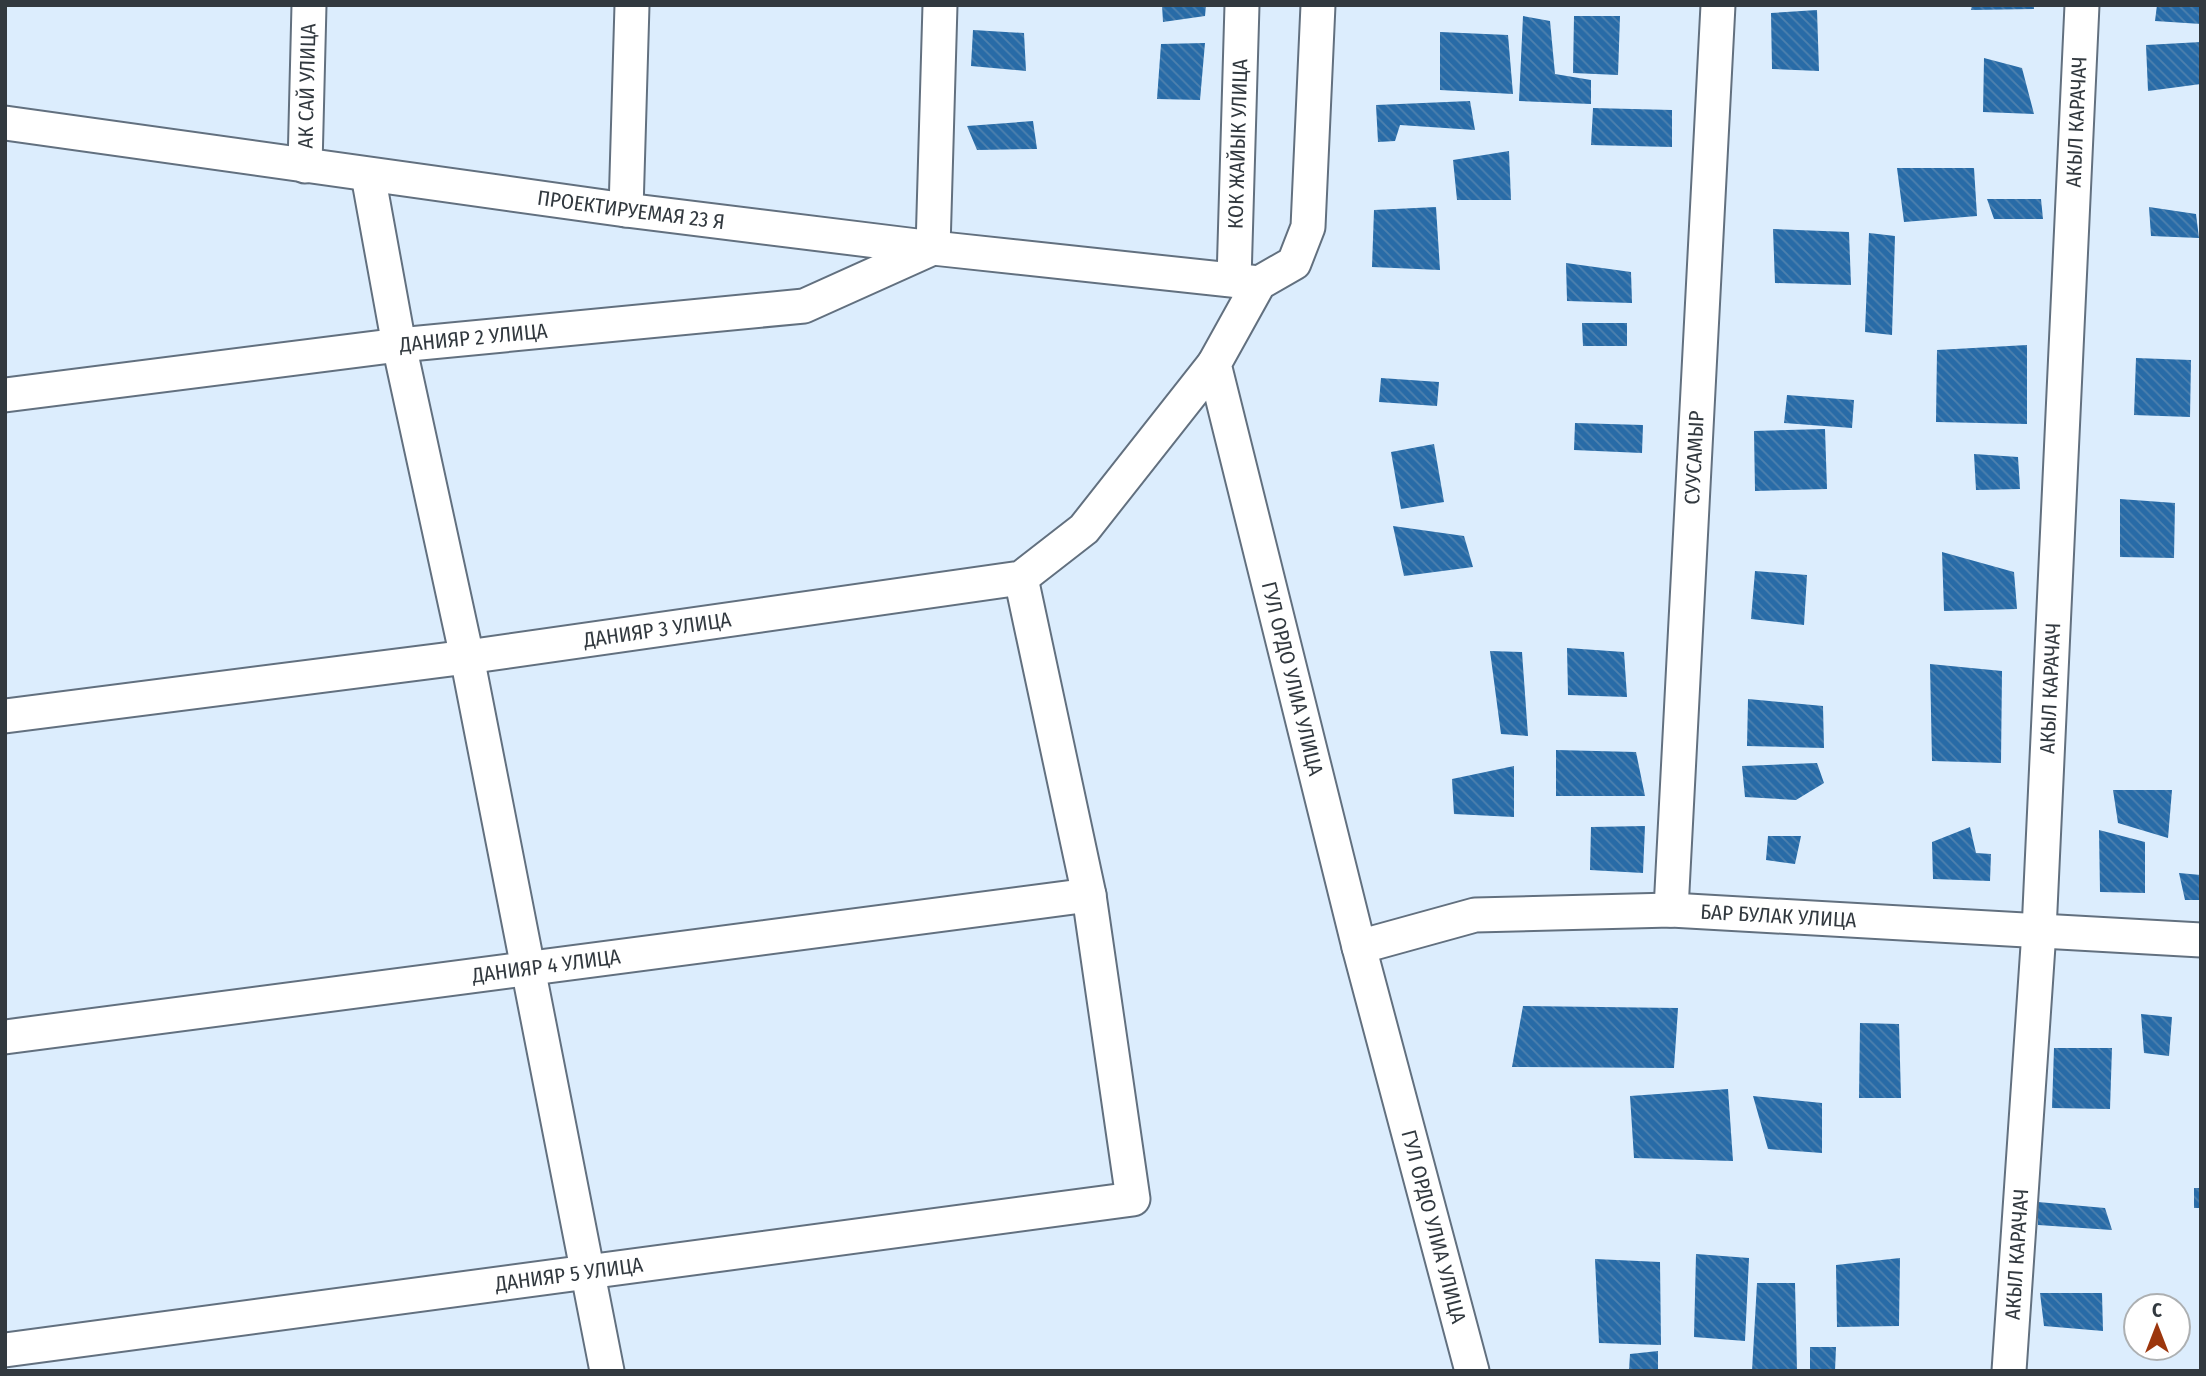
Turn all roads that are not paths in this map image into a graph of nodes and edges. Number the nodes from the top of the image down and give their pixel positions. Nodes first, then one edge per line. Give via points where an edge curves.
1 (309, 5) edge
2 (632, 5) edge
3 (940, 5) edge
4 (1242, 5) edge
5 (1318, 5) edge
6 (1718, 5) edge
7 (2082, 5) edge
8 (5, 123) edge
9 (305, 166) junction
10 (368, 175) junction
11 (626, 210) junction
12 (933, 248) junction
13 (1246, 282) junction
14 (399, 345) junction
15 (1214, 364) junction
16 (5, 395) edge
17 (1021, 578) junction
18 (467, 657) junction
19 (5, 716) edge
20 (1089, 895) junction
21 (1671, 910) junction
22 (2039, 931) junction
23 (2201, 940) edge
24 (1359, 947) junction
25 (528, 967) junction
26 (5, 1037) edge
27 (587, 1272) junction
28 (5, 1350) edge
29 (607, 1371) edge
30 (1472, 1371) edge
31 (2009, 1371) edge

1 - 9 street, АК САЙ УЛИЦА
2 - 11 street
3 - 12 street
4 - 13 street, КОК ЖАЙЫК УЛИЦА
5 - 13 street via 1308,227 1294,263
6 - 21 street, СУУСАМЫР
7 - 22 street, АКЫЛ КАРАЧАЧ
8 - 9 street, ПРОЕКТИРУЕМАЯ 23 Я
9 - 10 street, ПРОЕКТИРУЕМАЯ 23 Я
10 - 11 street, ПРОЕКТИРУЕМАЯ 23 Я
10 - 14 street
11 - 12 street, ПРОЕКТИРУЕМАЯ 23 Я
12 - 13 street, ПРОЕКТИРУЕМАЯ 23 Я
12 - 14 street, ДАНИЯР 2 УЛИЦА via 804,306
13 - 15 street
14 - 16 street, ДАНИЯР 2 УЛИЦА
14 - 18 street
15 - 17 street, ДАНИЯР 3 УЛИЦА via 1084,529
15 - 24 street, ГУЛ ОРДО УЛИА УЛИЦА
17 - 18 street, ДАНИЯР 3 УЛИЦА
17 - 20 street
18 - 19 street, ДАНИЯР 3 УЛИЦА
18 - 25 street
20 - 25 street, ДАНИЯР 4 УЛИЦА
20 - 27 street, ДАНИЯР 5 УЛИЦА via 1133,1199
21 - 22 street, БАР БУЛАК УЛИЦА
21 - 24 street, БАР БУЛАК УЛИЦА via 1475,915
22 - 23 street, БАР БУЛАК УЛИЦА
22 - 31 street, АКЫЛ КАРАЧАЧ
24 - 30 street, ГУЛ ОРДО УЛИА УЛИЦА
25 - 26 street, ДАНИЯР 4 УЛИЦА
25 - 27 street
27 - 28 street, ДАНИЯР 5 УЛИЦА
27 - 29 street

